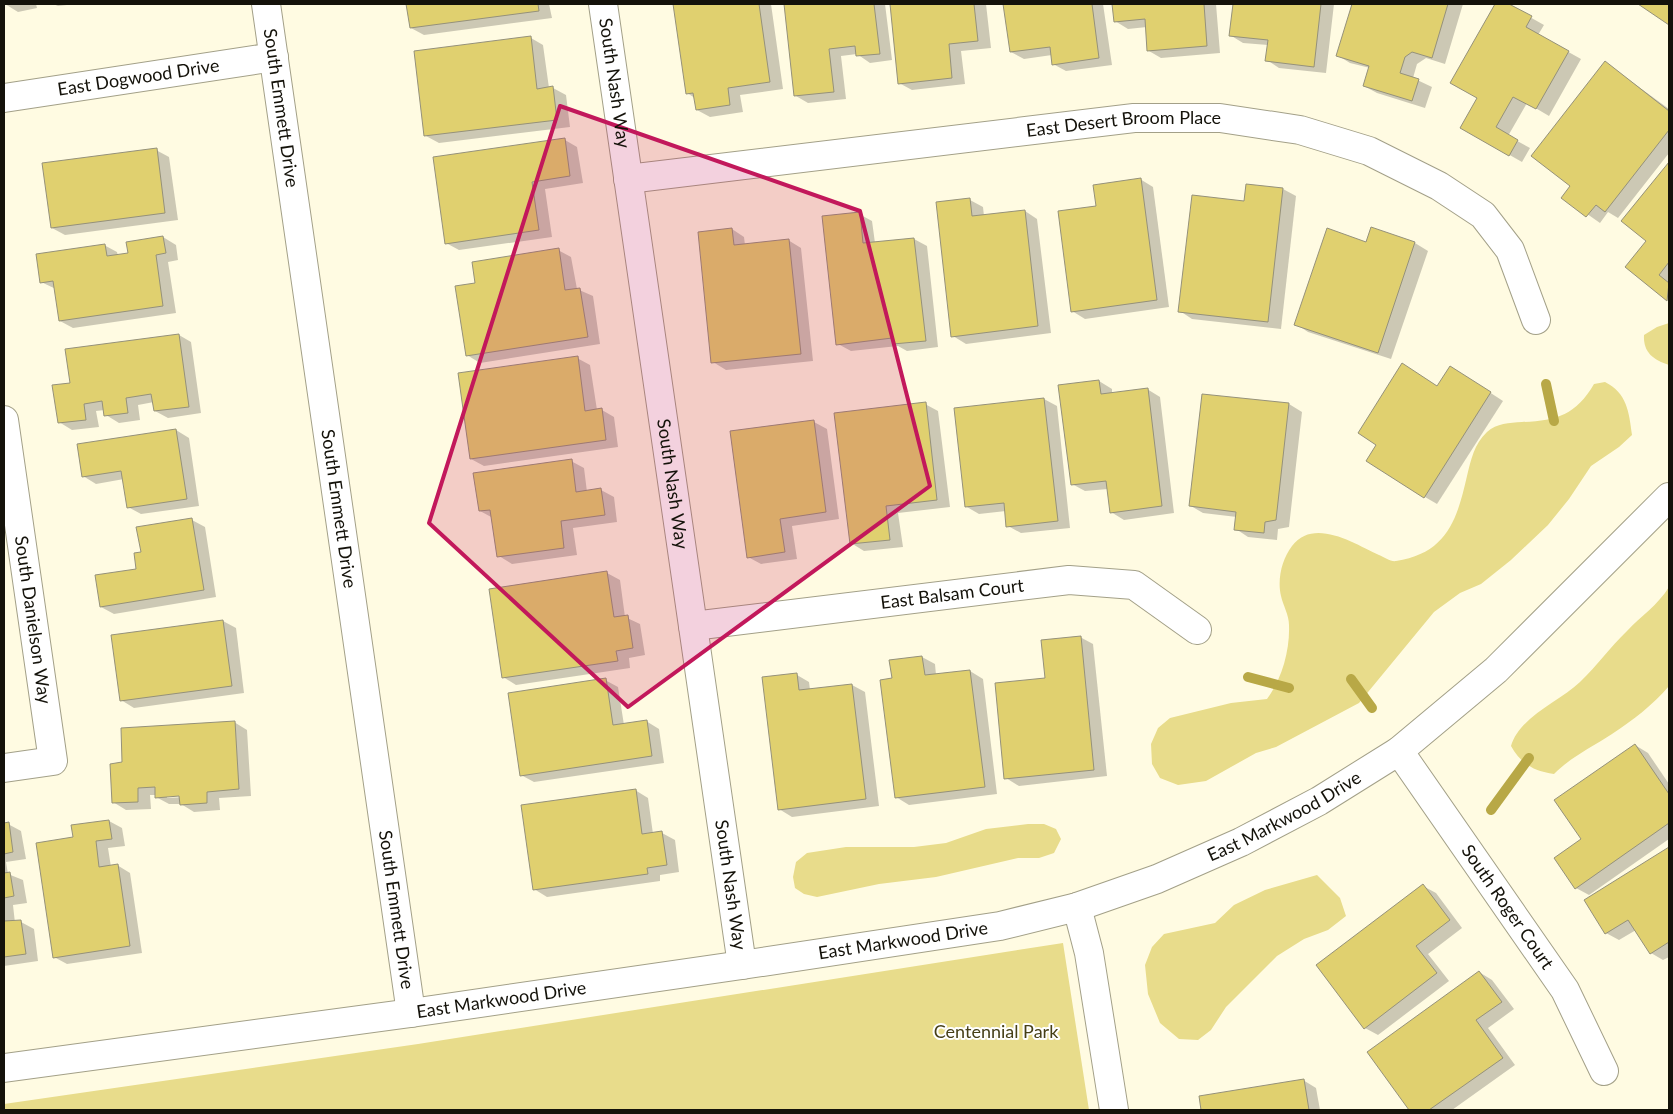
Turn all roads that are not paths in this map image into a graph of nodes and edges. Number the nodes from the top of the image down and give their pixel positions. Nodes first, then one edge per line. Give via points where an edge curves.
1 (266, 4) edge
2 (603, 4) edge
3 (274, 57) junction
4 (4, 98) edge
5 (628, 179) junction
6 (1536, 320) dead end
7 (4, 420) edge
8 (1669, 496) edge
9 (693, 626) junction
10 (1198, 630) dead end
11 (1399, 751) junction
12 (4, 768) edge
13 (1077, 907) junction
14 (742, 965) junction
15 (411, 1013) junction
16 (4, 1068) edge
17 (1604, 1071) dead end
18 (1114, 1110) edge

1 - 3 street, South Emmett Drive
2 - 5 street, South Nash Way
3 - 4 street, East Dogwood Drive
3 - 15 street, South Emmett Drive
5 - 6 street, East Desert Broom Place via 1134,118 1220,118 1292,128 1370,151 1439,186 1483,215 1510,250
5 - 9 street, South Nash Way
7 - 12 street, South Danielson Way via 53,761
8 - 11 street, East Markwood Drive via 1496,670
9 - 10 street, East Balsam Court via 1069,580 1134,585
9 - 14 street, South Nash Way
11 - 13 street, East Markwood Drive via 1319,801 1241,842 1157,879
11 - 17 street, South Roger Court via 1565,990
13 - 14 street, East Markwood Drive via 1000,926
13 - 18 street via 1089,952
14 - 15 street, East Markwood Drive
15 - 16 street, East Markwood Drive

